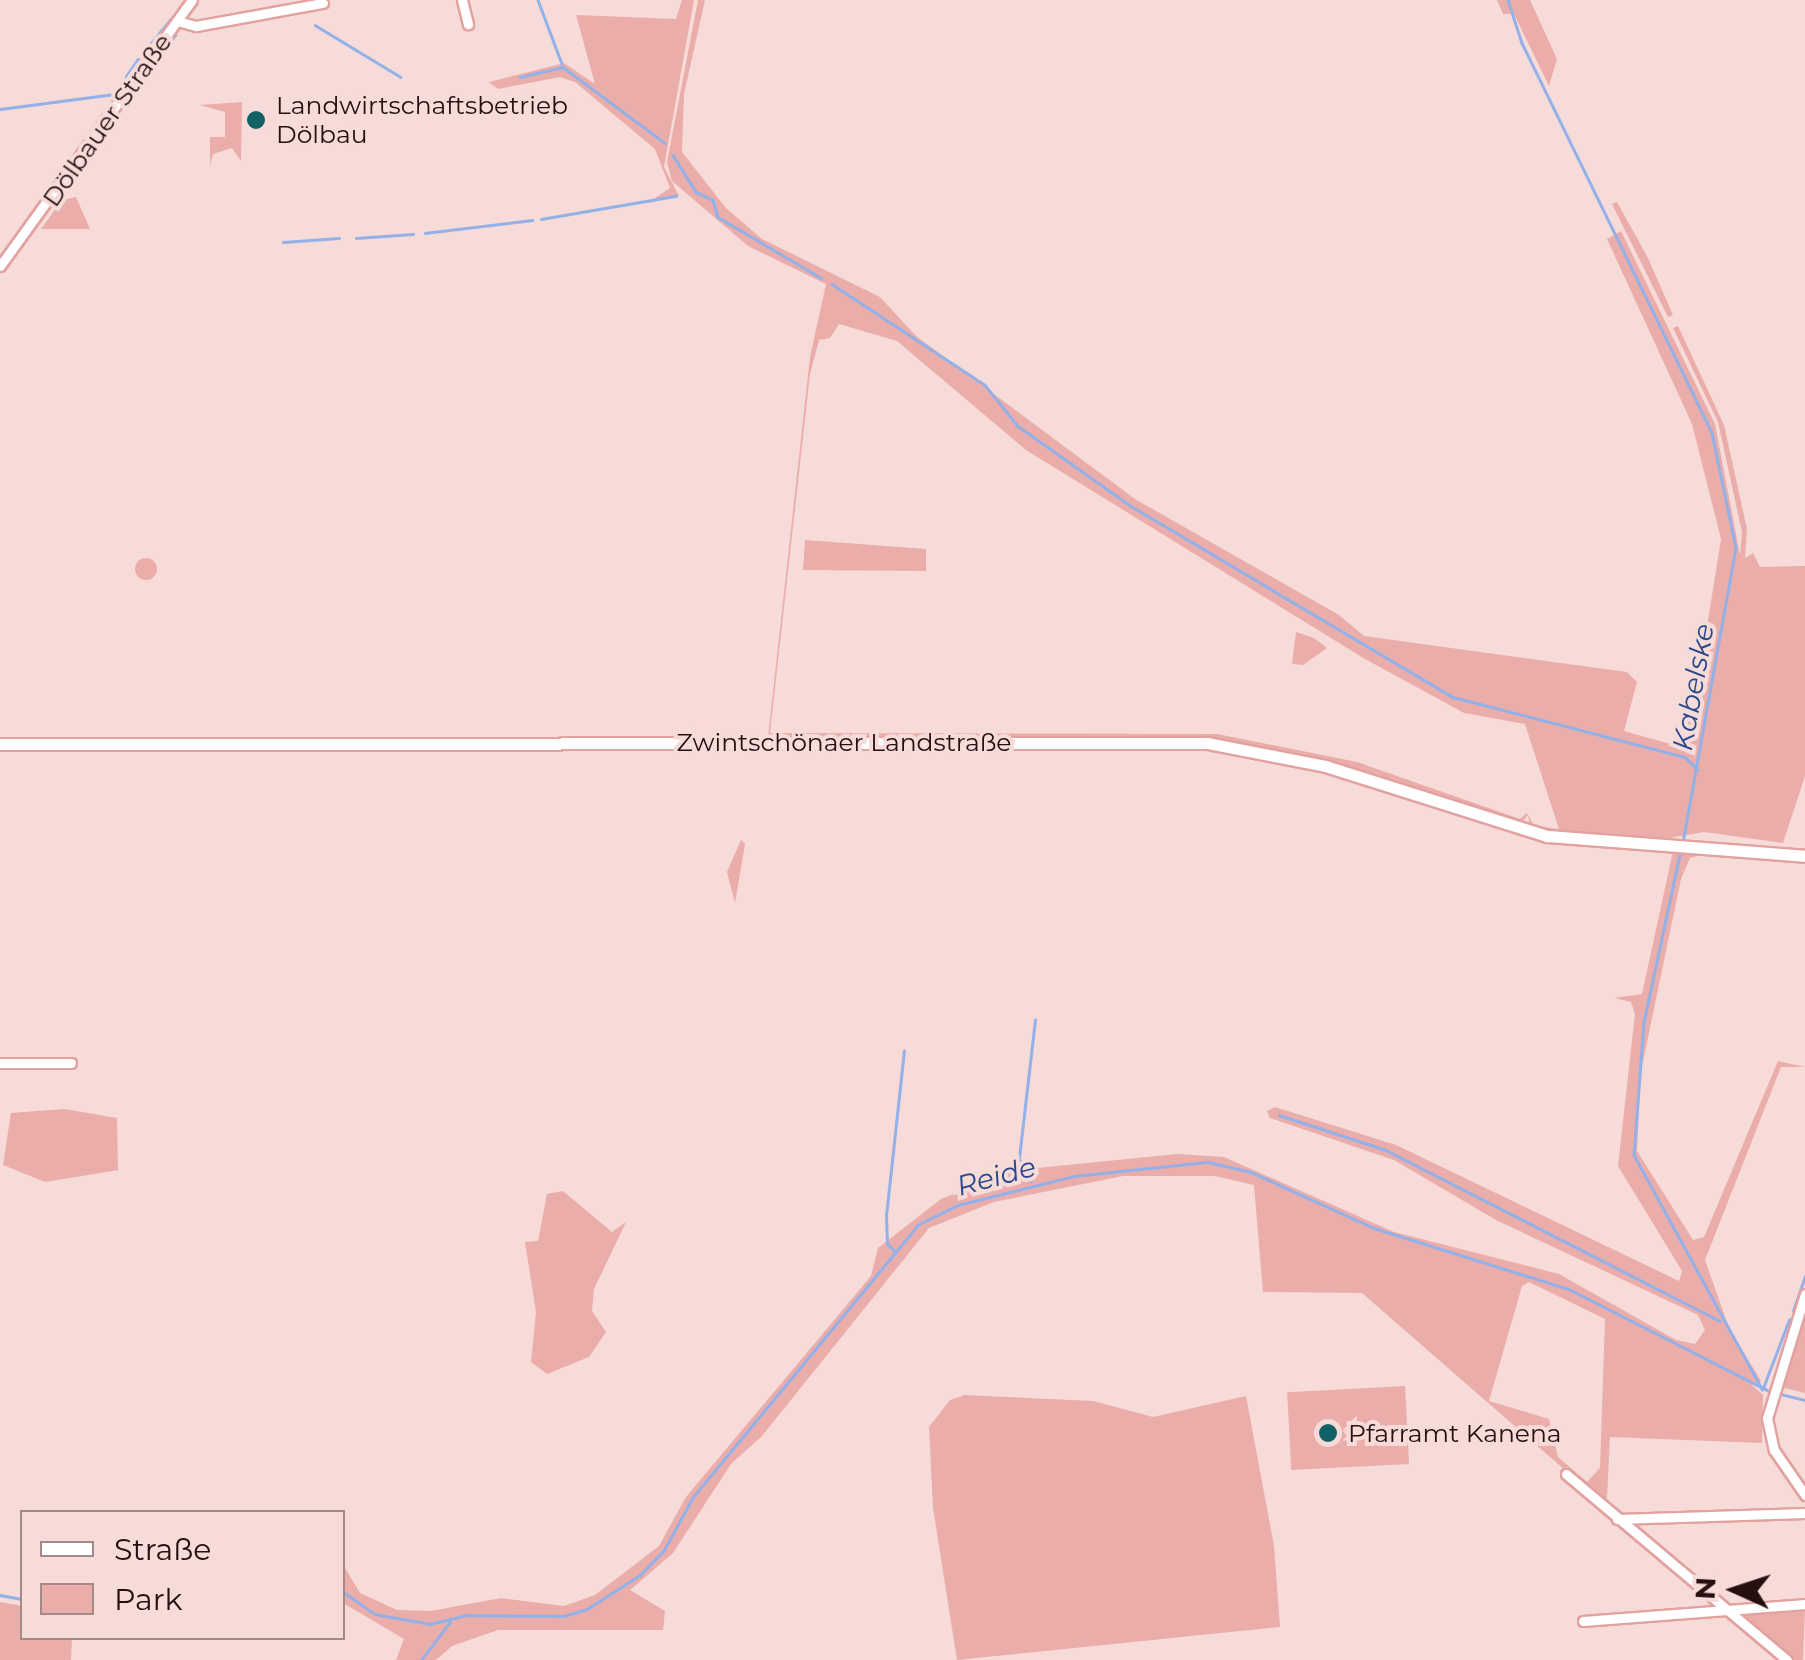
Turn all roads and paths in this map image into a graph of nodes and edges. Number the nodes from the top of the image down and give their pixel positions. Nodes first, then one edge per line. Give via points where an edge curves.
1 (192, 0) edge
2 (462, 0) edge
3 (323, 3) dead end
4 (177, 21) junction
5 (468, 24) dead end
6 (0, 266) edge
7 (0, 744) edge
8 (1805, 856) edge
9 (0, 1062) edge
10 (72, 1063) dead end
11 (1805, 1294) edge
12 (1566, 1474) dead end
13 (1805, 1495) edge
14 (1805, 1514) edge
15 (1617, 1519) junction
16 (1805, 1604) edge
17 (1726, 1610) junction
18 (1583, 1621) dead end
19 (1787, 1660) edge

1 - 4 street, Dölbauer Straße
2 - 5 street
3 - 4 street via 212,24
4 - 6 street, Dölbauer Straße
7 - 8 main road, Zwintschönaer Landstraße via 1206,743 1325,766 1546,836
9 - 10 street
11 - 13 street via 1768,1402 1771,1442
12 - 15 street
14 - 15 street
15 - 17 street
16 - 17 street
17 - 18 street
17 - 19 street

